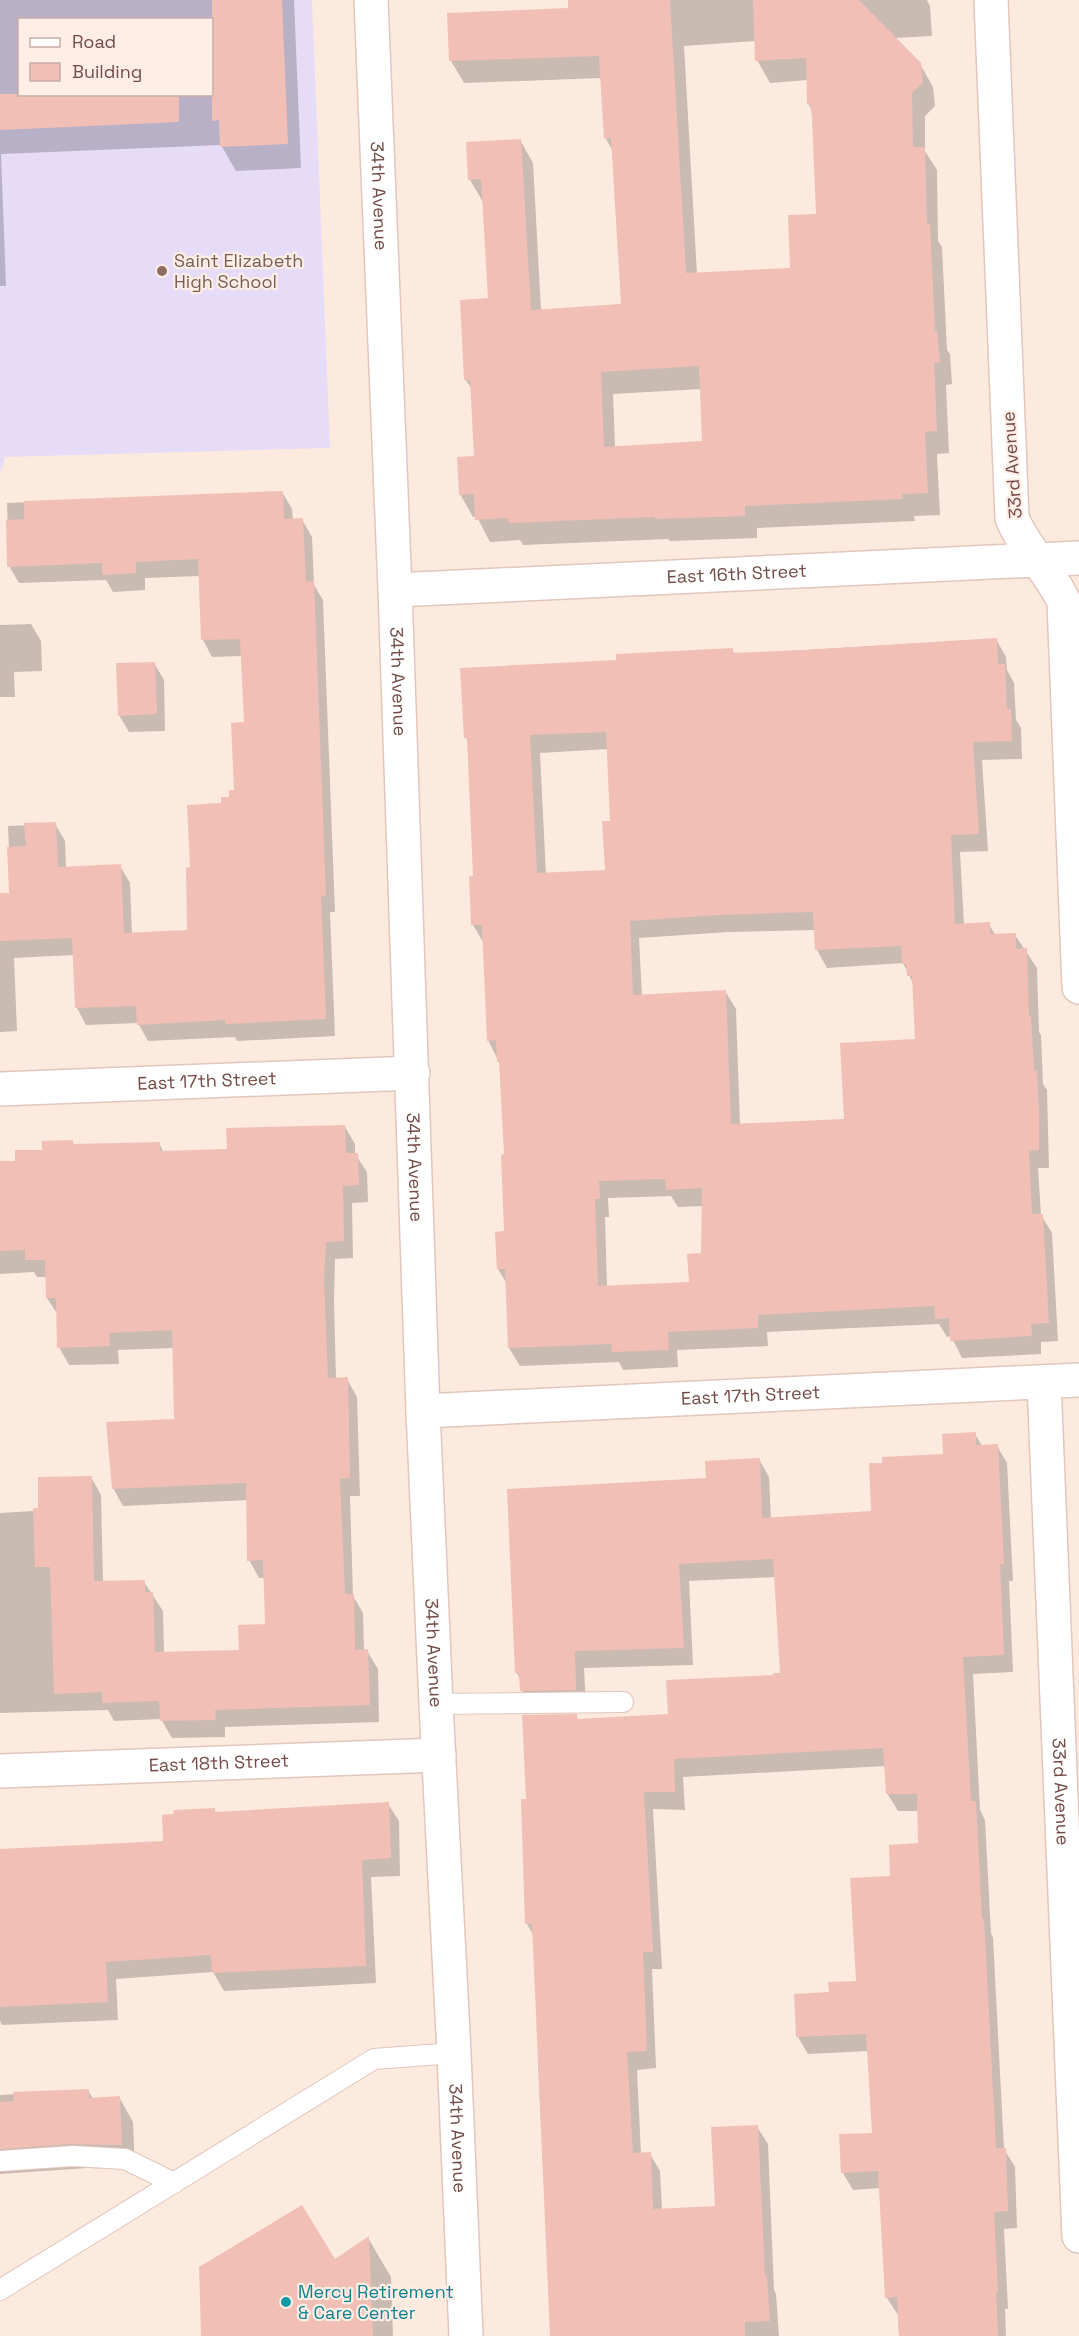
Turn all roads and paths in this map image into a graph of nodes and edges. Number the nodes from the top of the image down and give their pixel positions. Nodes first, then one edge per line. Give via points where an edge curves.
1 (371, 0) edge
2 (991, 0) edge
3 (1079, 558) edge
4 (1036, 560) junction
5 (395, 590) junction
6 (1079, 987) edge
7 (413, 1073) junction
8 (0, 1089) edge
9 (1079, 1380) edge
10 (1044, 1382) junction
11 (423, 1411) junction
12 (623, 1702) dead end
13 (436, 1704) junction
14 (439, 1755) junction
15 (0, 1771) edge
16 (454, 2053) junction
17 (0, 2161) edge
18 (174, 2183) junction
19 (1079, 2236) edge
20 (0, 2289) edge
21 (466, 2336) edge

1 - 5 street, 34th Avenue
2 - 4 street, 33rd Avenue via 1012,519
3 - 4 street, East 16th Street
4 - 5 street, East 16th Street
4 - 6 street, 33rd Avenue via 1056,583 1064,602
5 - 7 street, 34th Avenue
7 - 8 street, East 17th Street
7 - 11 street, 34th Avenue
9 - 10 street, East 17th Street
10 - 11 street, East 17th Street
10 - 19 street, 33rd Avenue
11 - 13 street, 34th Avenue
12 - 13 lane
13 - 14 street, 34th Avenue
14 - 15 street, East 18th Street
14 - 16 street, 34th Avenue
16 - 18 lane via 374,2059
16 - 21 street, 34th Avenue
17 - 18 lane via 73,2156 124,2159
18 - 20 lane

